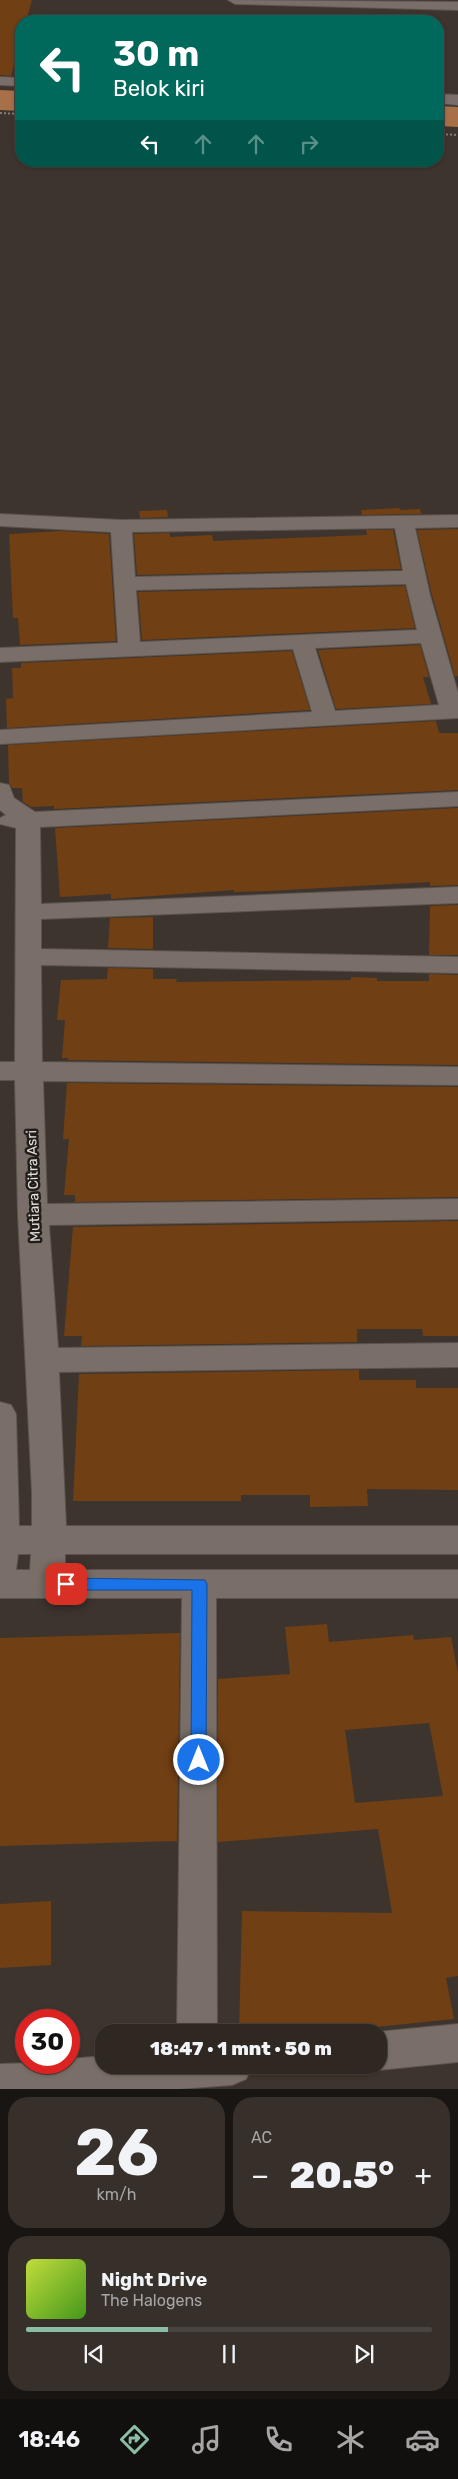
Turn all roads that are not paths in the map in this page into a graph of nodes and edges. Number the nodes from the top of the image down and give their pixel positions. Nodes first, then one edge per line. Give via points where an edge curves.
1 (235, 0) edge
2 (458, 6) edge
3 (0, 81) edge
4 (15, 82) edge
5 (444, 99) edge
6 (458, 100) edge
7 (0, 520) edge
8 (458, 520) edge
9 (404, 523) junction
10 (121, 526) junction
11 (413, 577) junction
12 (125, 584) junction
13 (429, 636) junction
14 (302, 640) junction
15 (129, 649) junction
16 (0, 655) edge
17 (455, 711) edge
18 (326, 718) junction
19 (0, 737) edge
20 (458, 799) edge
21 (1, 805) edge
22 (28, 820) junction
23 (458, 895) edge
24 (29, 912) junction
25 (29, 957) junction
26 (458, 965) edge
27 (0, 1071) edge
28 (29, 1072) junction
29 (458, 1076) edge
30 (458, 1209) edge
31 (33, 1214) junction
32 (458, 1355) edge
33 (44, 1360) junction
34 (0, 1414) edge
35 (50, 1540) junction
36 (458, 1540) edge
37 (1, 1554) edge
38 (0, 1584) edge
39 (47, 1584) junction
40 (200, 1584) junction
41 (458, 1584) edge
42 (206, 2024) edge
43 (458, 2043) edge
44 (387, 2050) edge
45 (95, 2072) edge
46 (0, 2084) edge

1 - 2 street
3 - 4 street
5 - 6 street
7 - 10 street
8 - 9 street
9 - 10 street
9 - 11 street
10 - 12 street
11 - 12 street
11 - 13 street
12 - 15 street
13 - 14 street
13 - 17 street
14 - 15 street
14 - 18 street
15 - 16 street
17 - 18 street
18 - 19 street
20 - 22 street
21 - 22 street
22 - 24 street, Mutiara Citra Asri
23 - 24 street
24 - 25 street, Mutiara Citra Asri
25 - 26 street
25 - 28 street, Mutiara Citra Asri
27 - 28 street
28 - 29 street
28 - 31 street, Mutiara Citra Asri
30 - 31 street
31 - 33 street, Mutiara Citra Asri
32 - 33 street
33 - 35 street, Mutiara Citra Asri
34 - 37 street
35 - 36 street
35 - 37 street
35 - 39 street, Mutiara Citra Asri
38 - 39 street
39 - 40 street
40 - 41 street
40 - 42 street
43 - 44 street
45 - 46 street

